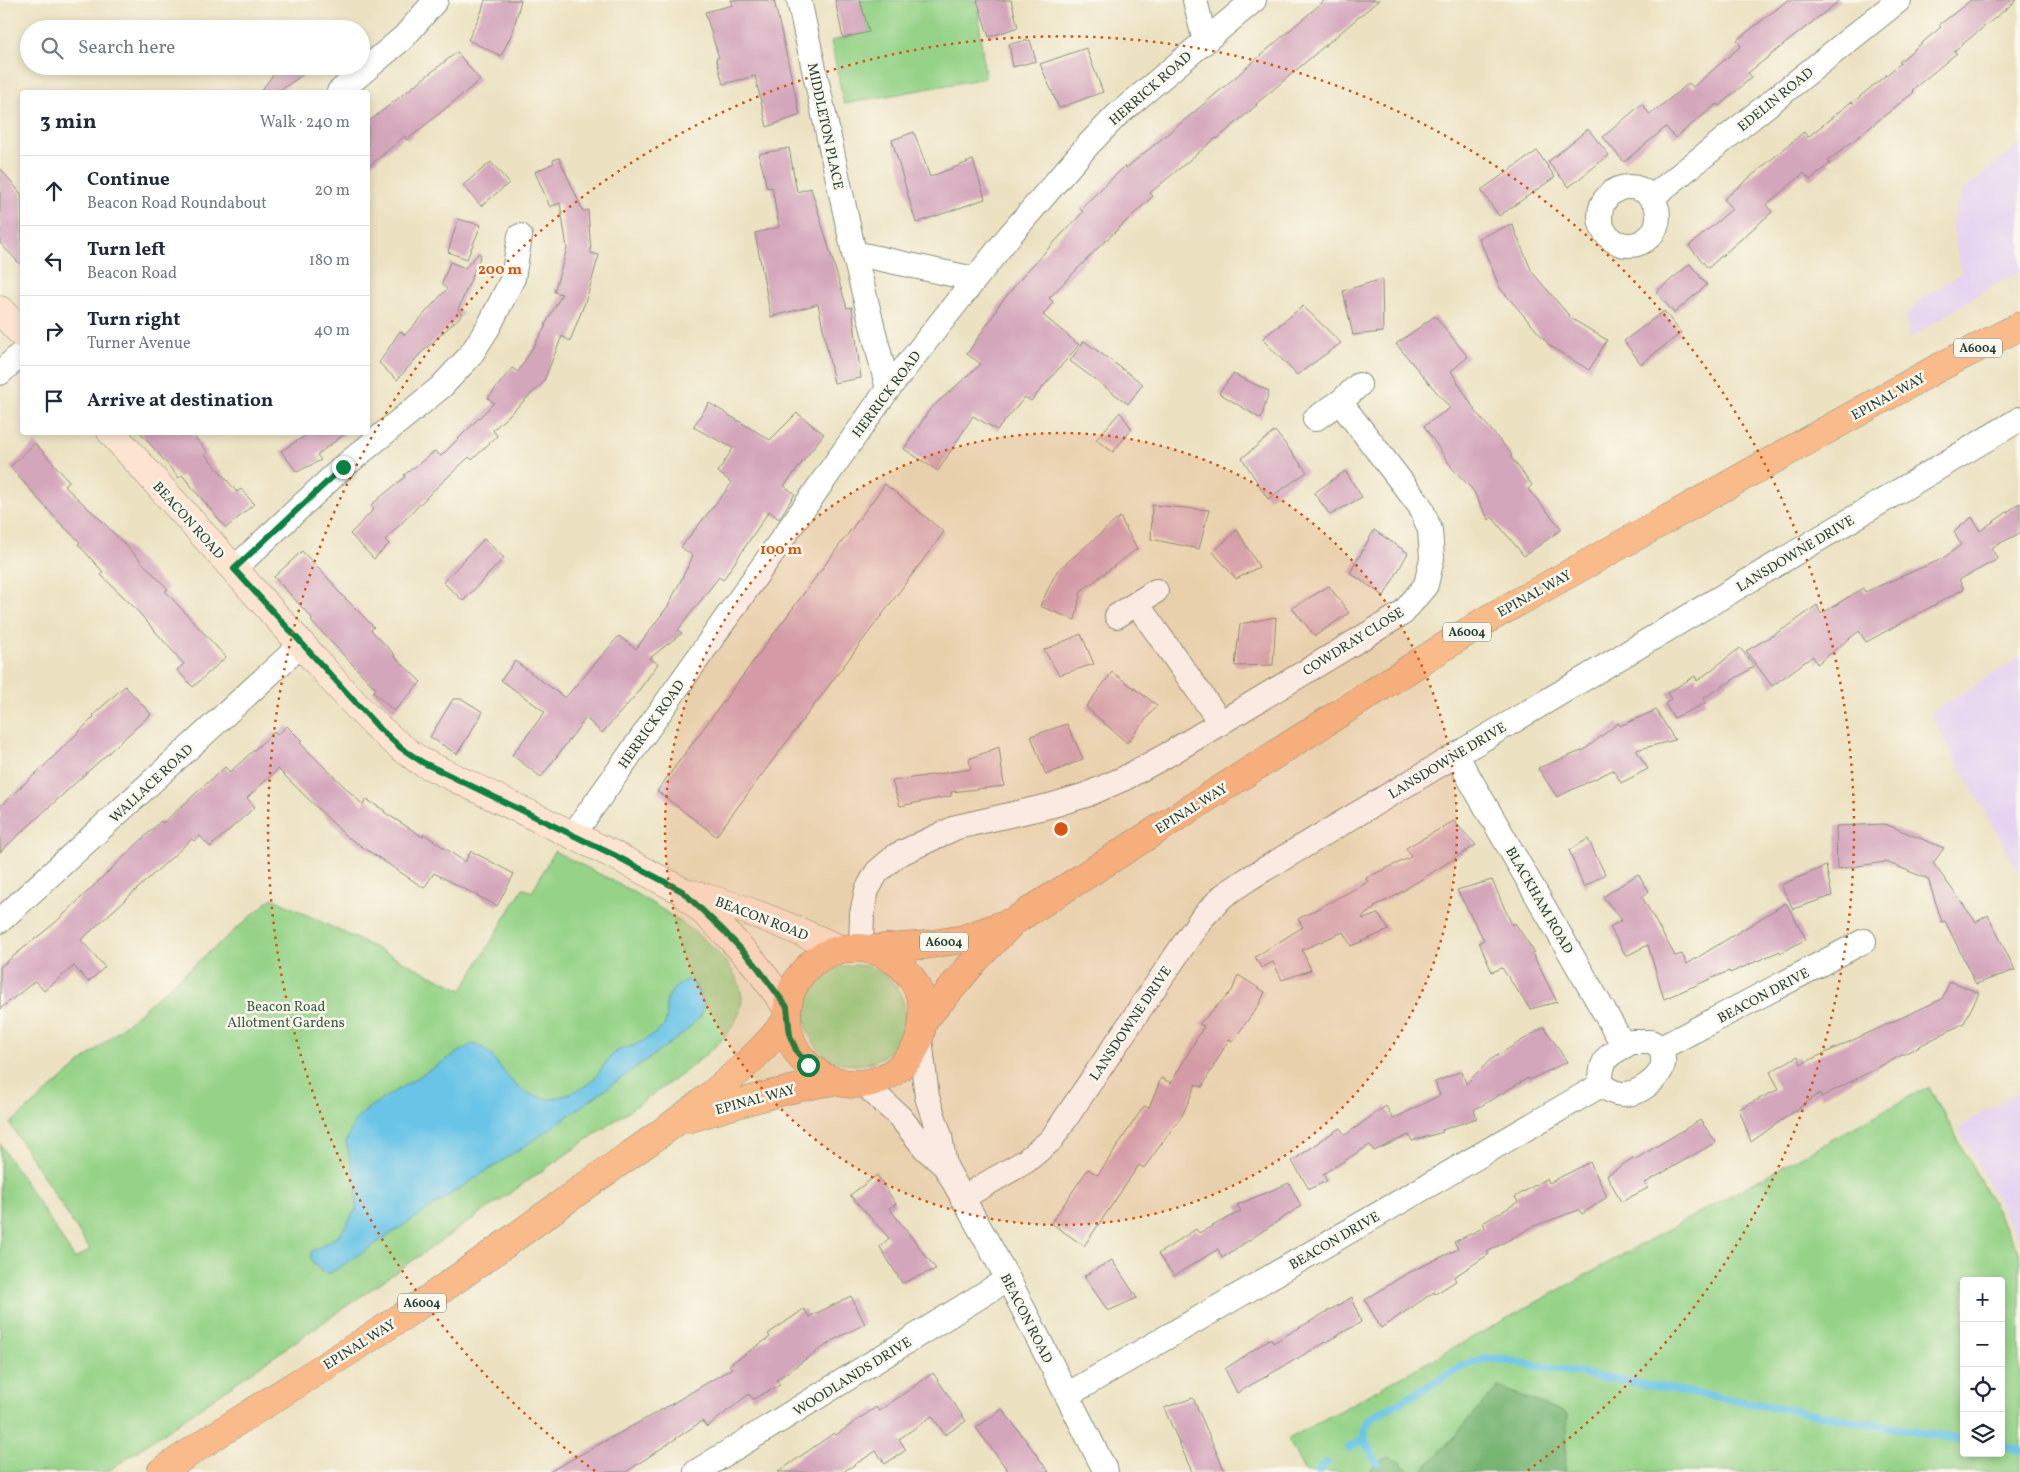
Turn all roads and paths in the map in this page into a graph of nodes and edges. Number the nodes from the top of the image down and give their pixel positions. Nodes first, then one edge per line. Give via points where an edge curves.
1 (436, 0) edge
2 (799, 0) edge
3 (1195, 0) edge
4 (1254, 0) edge
5 (1899, 0) edge
6 (1205, 42) junction
7 (370, 66) edge
8 (359, 75) edge
9 (341, 90) edge
10 (1651, 198) dead end
11 (520, 236) dead end
12 (854, 253) junction
13 (974, 279) junction
14 (0, 310) edge
15 (2020, 326) edge
16 (20, 332) edge
17 (20, 355) edge
18 (0, 373) edge
19 (1359, 385) dead end
20 (888, 389) junction
21 (1340, 402) junction
22 (1314, 419) dead end
23 (2020, 419) edge
24 (114, 435) edge
25 (234, 569) junction
26 (1117, 616) dead end
27 (302, 644) junction
28 (1221, 723) junction
29 (1456, 755) junction
30 (573, 835) junction
31 (682, 891) junction
32 (1014, 920) junction
33 (0, 921) edge
34 (1864, 941) dead end
35 (858, 948) junction
36 (787, 1013) junction
37 (922, 1030) junction
38 (1624, 1046) junction
39 (1661, 1048) junction
40 (850, 1082) junction
41 (1601, 1085) junction
42 (675, 1123) junction
43 (945, 1166) junction
44 (962, 1198) junction
45 (1008, 1279) junction
46 (1067, 1395) junction
47 (160, 1472) edge
48 (696, 1472) edge
49 (1106, 1472) edge

1 - 7 street via 404,37
2 - 12 street, MIDDLETON PLACE
3 - 6 street
4 - 6 street, HERRICK ROAD
5 - 10 street, EDELIN ROAD
6 - 13 street, HERRICK ROAD via 1116,116
8 - 9 street
11 - 25 street via 513,278 470,356 441,388 343,467
12 - 13 street
12 - 20 street, MIDDLETON PLACE
13 - 20 street, HERRICK ROAD
14 - 16 street
15 - 32 main road, EPINAL WAY / A6004 via 1936,369 1486,620
17 - 18 street
19 - 21 street
20 - 30 street, HERRICK ROAD
21 - 22 street
21 - 28 street, COWDRAY CLOSE via 1420,506 1430,530 1432,558 1426,585 1403,613
23 - 29 street, LANSDOWNE DRIVE
24 - 25 street, BEACON ROAD
25 - 27 street, BEACON ROAD
26 - 28 street via 1147,598
27 - 30 street, BEACON ROAD via 401,748 422,762
27 - 33 street, WALLACE ROAD
28 - 35 street, COWDRAY CLOSE via 1125,778 1086,795 957,827 897,855 878,872 867,890
29 - 38 street, BLACKHAM ROAD
29 - 44 street, LANSDOWNE DRIVE via 1223,896 1201,920 1050,1140 1026,1161
30 - 31 street, BEACON ROAD
31 - 35 street, BEACON ROAD via 722,901
31 - 36 street, BEACON ROAD via 755,964
32 - 35 main road, EPINAL WAY / A6004 via 963,939 926,945
32 - 37 main road, EPINAL WAY / A6004 via 978,957
34 - 39 street, BEACON DRIVE
35 - 36 main road via 825,954 811,964 792,990
35 - 37 main road via 889,956 910,975 922,1001
36 - 40 main road via 790,1036 808,1065 821,1075
36 - 42 main road, EPINAL WAY / A6004 via 774,1037
37 - 40 main road via 911,1056 897,1070 881,1079
37 - 43 street, BEACON ROAD via 927,1096 940,1136
38 - 39 street via 1632,1042 1651,1042
38 - 41 street via 1603,1062
39 - 41 street via 1663,1063 1659,1074 1647,1085 1624,1094 1612,1092
40 - 42 main road, EPINAL WAY / A6004 via 808,1085 761,1096
40 - 43 street, BEACON ROAD via 900,1117 925,1148
41 - 46 street, BEACON DRIVE
42 - 47 main road, EPINAL WAY / A6004 via 409,1312
43 - 44 street, BEACON ROAD
44 - 45 street, BEACON ROAD
45 - 46 street, BEACON ROAD
45 - 48 street, WOODLANDS DRIVE
46 - 49 street, BEACON ROAD

